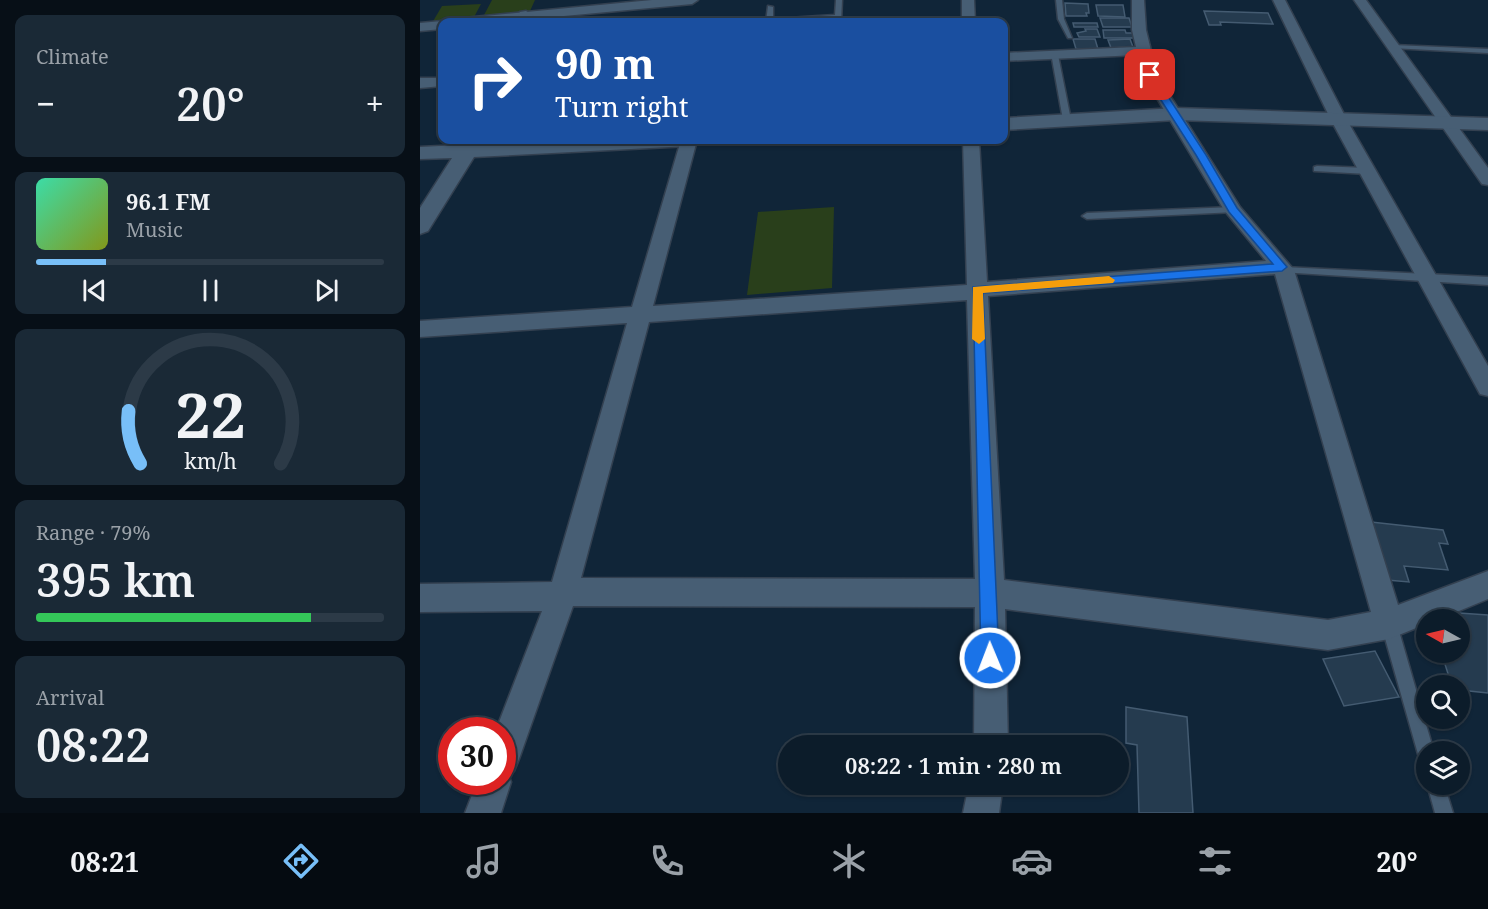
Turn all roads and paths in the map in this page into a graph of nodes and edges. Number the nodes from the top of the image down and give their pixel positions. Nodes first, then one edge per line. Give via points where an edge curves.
1 (840, 0) edge
2 (968, 0) edge
3 (1059, 0) edge
4 (1138, 0) edge
5 (1279, 0) edge
6 (1360, 0) edge
7 (684, 4) edge
8 (770, 7) dead end
9 (535, 18) edge
10 (769, 18) edge
11 (838, 18) edge
12 (969, 18) edge
13 (438, 25) edge
14 (420, 27) edge
15 (1070, 37) dead end
16 (1393, 47) junction
17 (1142, 51) junction
18 (1488, 51) edge
19 (1054, 55) junction
20 (1008, 57) edge
21 (438, 82) edge
22 (420, 83) edge
23 (1176, 114) junction
24 (1067, 120) junction
25 (1340, 120) junction
26 (1448, 123) junction
27 (1008, 124) edge
28 (1488, 124) edge
29 (514, 144) edge
30 (688, 144) edge
31 (971, 144) edge
32 (471, 145) edge
33 (420, 153) edge
34 (1317, 169) dead end
35 (1368, 171) junction
36 (1488, 180) edge
37 (1233, 210) junction
38 (1087, 216) dead end
39 (420, 226) edge
40 (1283, 269) junction
41 (1427, 278) junction
42 (1488, 281) edge
43 (977, 291) junction
44 (641, 313) junction
45 (420, 328) edge
46 (1488, 387) edge
47 (1488, 585) edge
48 (990, 593) junction
49 (563, 594) junction
50 (420, 598) edge
51 (1389, 624) junction
52 (516, 721) edge
53 (991, 735) edge
54 (1422, 741) edge
55 (489, 795) edge
56 (984, 795) edge
57 (1438, 795) edge
58 (483, 813) edge
59 (981, 813) edge
60 (1444, 813) edge

1 - 11 lane
2 - 12 street
3 - 15 lane via 1061,19
4 - 17 street
5 - 25 street
6 - 16 street
7 - 9 street
8 - 10 lane
13 - 14 street
16 - 18 lane
16 - 26 street
17 - 19 street
17 - 23 street via 1150,75
19 - 20 street
19 - 24 lane
21 - 22 street
23 - 24 street
23 - 25 street
23 - 37 street
24 - 27 street
25 - 26 street
25 - 35 street
26 - 28 street
26 - 36 street
29 - 32 street
30 - 44 street
31 - 43 street
32 - 33 street
32 - 39 street
34 - 35 lane
35 - 41 street
37 - 38 lane
37 - 40 street
40 - 41 lane
40 - 43 street
40 - 51 street
41 - 42 lane
41 - 46 street
43 - 44 street
43 - 48 street
44 - 45 street
44 - 49 street
47 - 51 street
48 - 49 street
48 - 51 street via 1328,635
48 - 53 street
49 - 50 street
49 - 52 street
51 - 54 lane
55 - 58 street
56 - 59 street
57 - 60 lane

